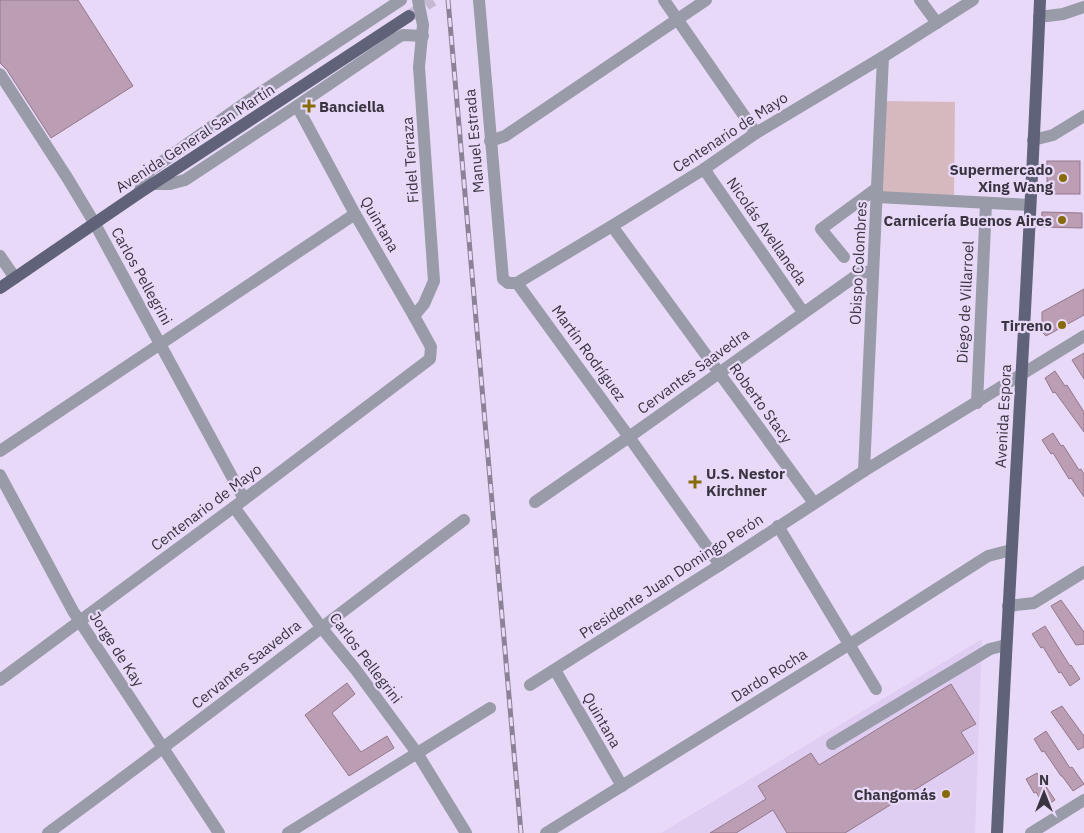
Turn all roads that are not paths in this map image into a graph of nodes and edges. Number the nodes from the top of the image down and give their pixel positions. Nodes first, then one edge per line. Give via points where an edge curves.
1 (401, 0) edge
2 (478, 0) edge
3 (664, 0) edge
4 (706, 0) edge
5 (920, 0) edge
6 (973, 0) edge
7 (1040, 0) edge
8 (419, 2) edge
9 (1084, 7) edge
10 (409, 16) tunnel mouth
11 (1039, 17) junction
12 (677, 20) junction
13 (937, 23) junction
14 (422, 36) junction
15 (883, 57) junction
16 (0, 74) edge
17 (297, 106) junction
18 (1084, 116) edge
19 (756, 133) junction
20 (1033, 140) junction
21 (490, 141) junction
22 (704, 169) junction
23 (153, 184) junction
24 (877, 192) junction
25 (139, 193) junction
26 (986, 203) junction
27 (1030, 205) junction
28 (355, 214) junction
29 (95, 224) junction
30 (612, 226) junction
31 (0, 256) edge
32 (844, 257) dead end
33 (873, 271) junction
34 (15, 278) junction
35 (517, 283) junction
36 (0, 288) edge
37 (804, 312) junction
38 (417, 313) junction
39 (1084, 336) edge
40 (161, 344) junction
41 (430, 359) joint
42 (719, 372) junction
43 (1022, 375) junction
44 (977, 403) junction
45 (630, 437) junction
46 (0, 451) edge
47 (864, 471) junction
48 (0, 475) edge
49 (534, 502) dead end
50 (239, 503) junction
51 (814, 503) junction
52 (464, 520) dead end
53 (778, 526) junction
54 (1011, 550) junction
55 (720, 565) junction
56 (1084, 572) edge
57 (1008, 606) junction
58 (79, 620) junction
59 (321, 627) junction
60 (850, 644) junction
61 (1006, 645) junction
62 (555, 670) junction
63 (0, 680) edge
64 (530, 685) dead end
65 (876, 689) dead end
66 (490, 708) dead end
67 (832, 744) dead end
68 (163, 749) junction
69 (417, 753) junction
70 (622, 786) junction
71 (1084, 800) edge
72 (48, 833) edge
73 (219, 833) edge
74 (288, 833) edge
75 (466, 833) edge
76 (546, 833) edge
77 (997, 833) edge
78 (1031, 833) edge

1 - 25 street via 248,101 152,170 146,175
2 - 21 street, Manuel Estrada
3 - 12 street
4 - 12 street
5 - 13 street
6 - 13 street, Centenario de Mayo
7 - 11 main road, Avenida Espora
8 - 14 street, Fidel Terraza
9 - 11 street
10 - 23 main road, Avenida General San Martín
11 - 20 main road, Avenida Espora
12 - 19 street
12 - 21 street via 505,136
13 - 15 street, Centenario de Mayo
14 - 17 street via 397,38
14 - 38 street, Fidel Terraza via 419,67 434,280
15 - 19 street, Centenario de Mayo
15 - 24 street, Obispo Colombres
16 - 29 street, Carlos Pellegrini
17 - 23 street via 185,180
17 - 28 street, Quintana
18 - 20 street via 1053,135
19 - 22 street, Centenario de Mayo
20 - 27 main road, Avenida Espora
21 - 35 street, Manuel Estrada via 503,279
22 - 30 street, Centenario de Mayo
22 - 37 street, Nicolás Avellaneda
23 - 25 main road, Avenida General San Martín
24 - 26 street
24 - 32 street via 821,229
24 - 33 street, Obispo Colombres
25 - 29 main road, Avenida General San Martín
26 - 27 street
26 - 44 street, Diego de Villarroel
27 - 43 main road, Avenida Espora
28 - 38 street, Quintana
28 - 40 street
29 - 34 main road, Avenida General San Martín
29 - 40 street, Carlos Pellegrini
30 - 35 street, Centenario de Mayo
30 - 42 street, Roberto Stacy
31 - 34 street
33 - 37 street, Cervantes Saavedra via 860,273
33 - 47 street, Obispo Colombres
34 - 36 main road, Avenida General San Martín
35 - 45 street, Martín Rodríguez
37 - 42 street, Cervantes Saavedra
38 - 41 street, Quintana via 431,347
39 - 43 street, Presidente Juan Domingo Perón
40 - 46 street
40 - 50 street, Carlos Pellegrini
41 - 50 street, Centenario de Mayo
42 - 45 street, Cervantes Saavedra
42 - 51 street, Roberto Stacy
43 - 44 street, Presidente Juan Domingo Perón
43 - 54 main road, Avenida Espora
44 - 47 street, Presidente Juan Domingo Perón
45 - 49 street, Cervantes Saavedra
45 - 55 street, Martín Rodríguez
47 - 51 street, Presidente Juan Domingo Perón
48 - 58 street, Jorge de Kay
50 - 58 street, Centenario de Mayo
50 - 59 street, Carlos Pellegrini
51 - 53 street, Presidente Juan Domingo Perón
52 - 59 street, Cervantes Saavedra
53 - 55 street, Presidente Juan Domingo Perón
53 - 60 street
54 - 57 main road, Avenida Espora
54 - 60 street, Dardo Rocha via 988,556
55 - 62 street, Presidente Juan Domingo Perón
56 - 57 street via 1034,602
57 - 61 main road, Avenida Espora
58 - 63 street, Centenario de Mayo
58 - 68 street, Jorge de Kay
59 - 68 street, Cervantes Saavedra
59 - 69 street, Carlos Pellegrini
60 - 65 street
60 - 70 street, Dardo Rocha
61 - 67 street via 990,649
61 - 77 main road, Avenida Espora
62 - 64 street, Presidente Juan Domingo Perón
62 - 70 street, Quintana
66 - 69 street
68 - 72 street, Cervantes Saavedra
68 - 73 street, Jorge de Kay
69 - 74 street
69 - 75 street, Carlos Pellegrini
70 - 76 street, Dardo Rocha
71 - 78 street

